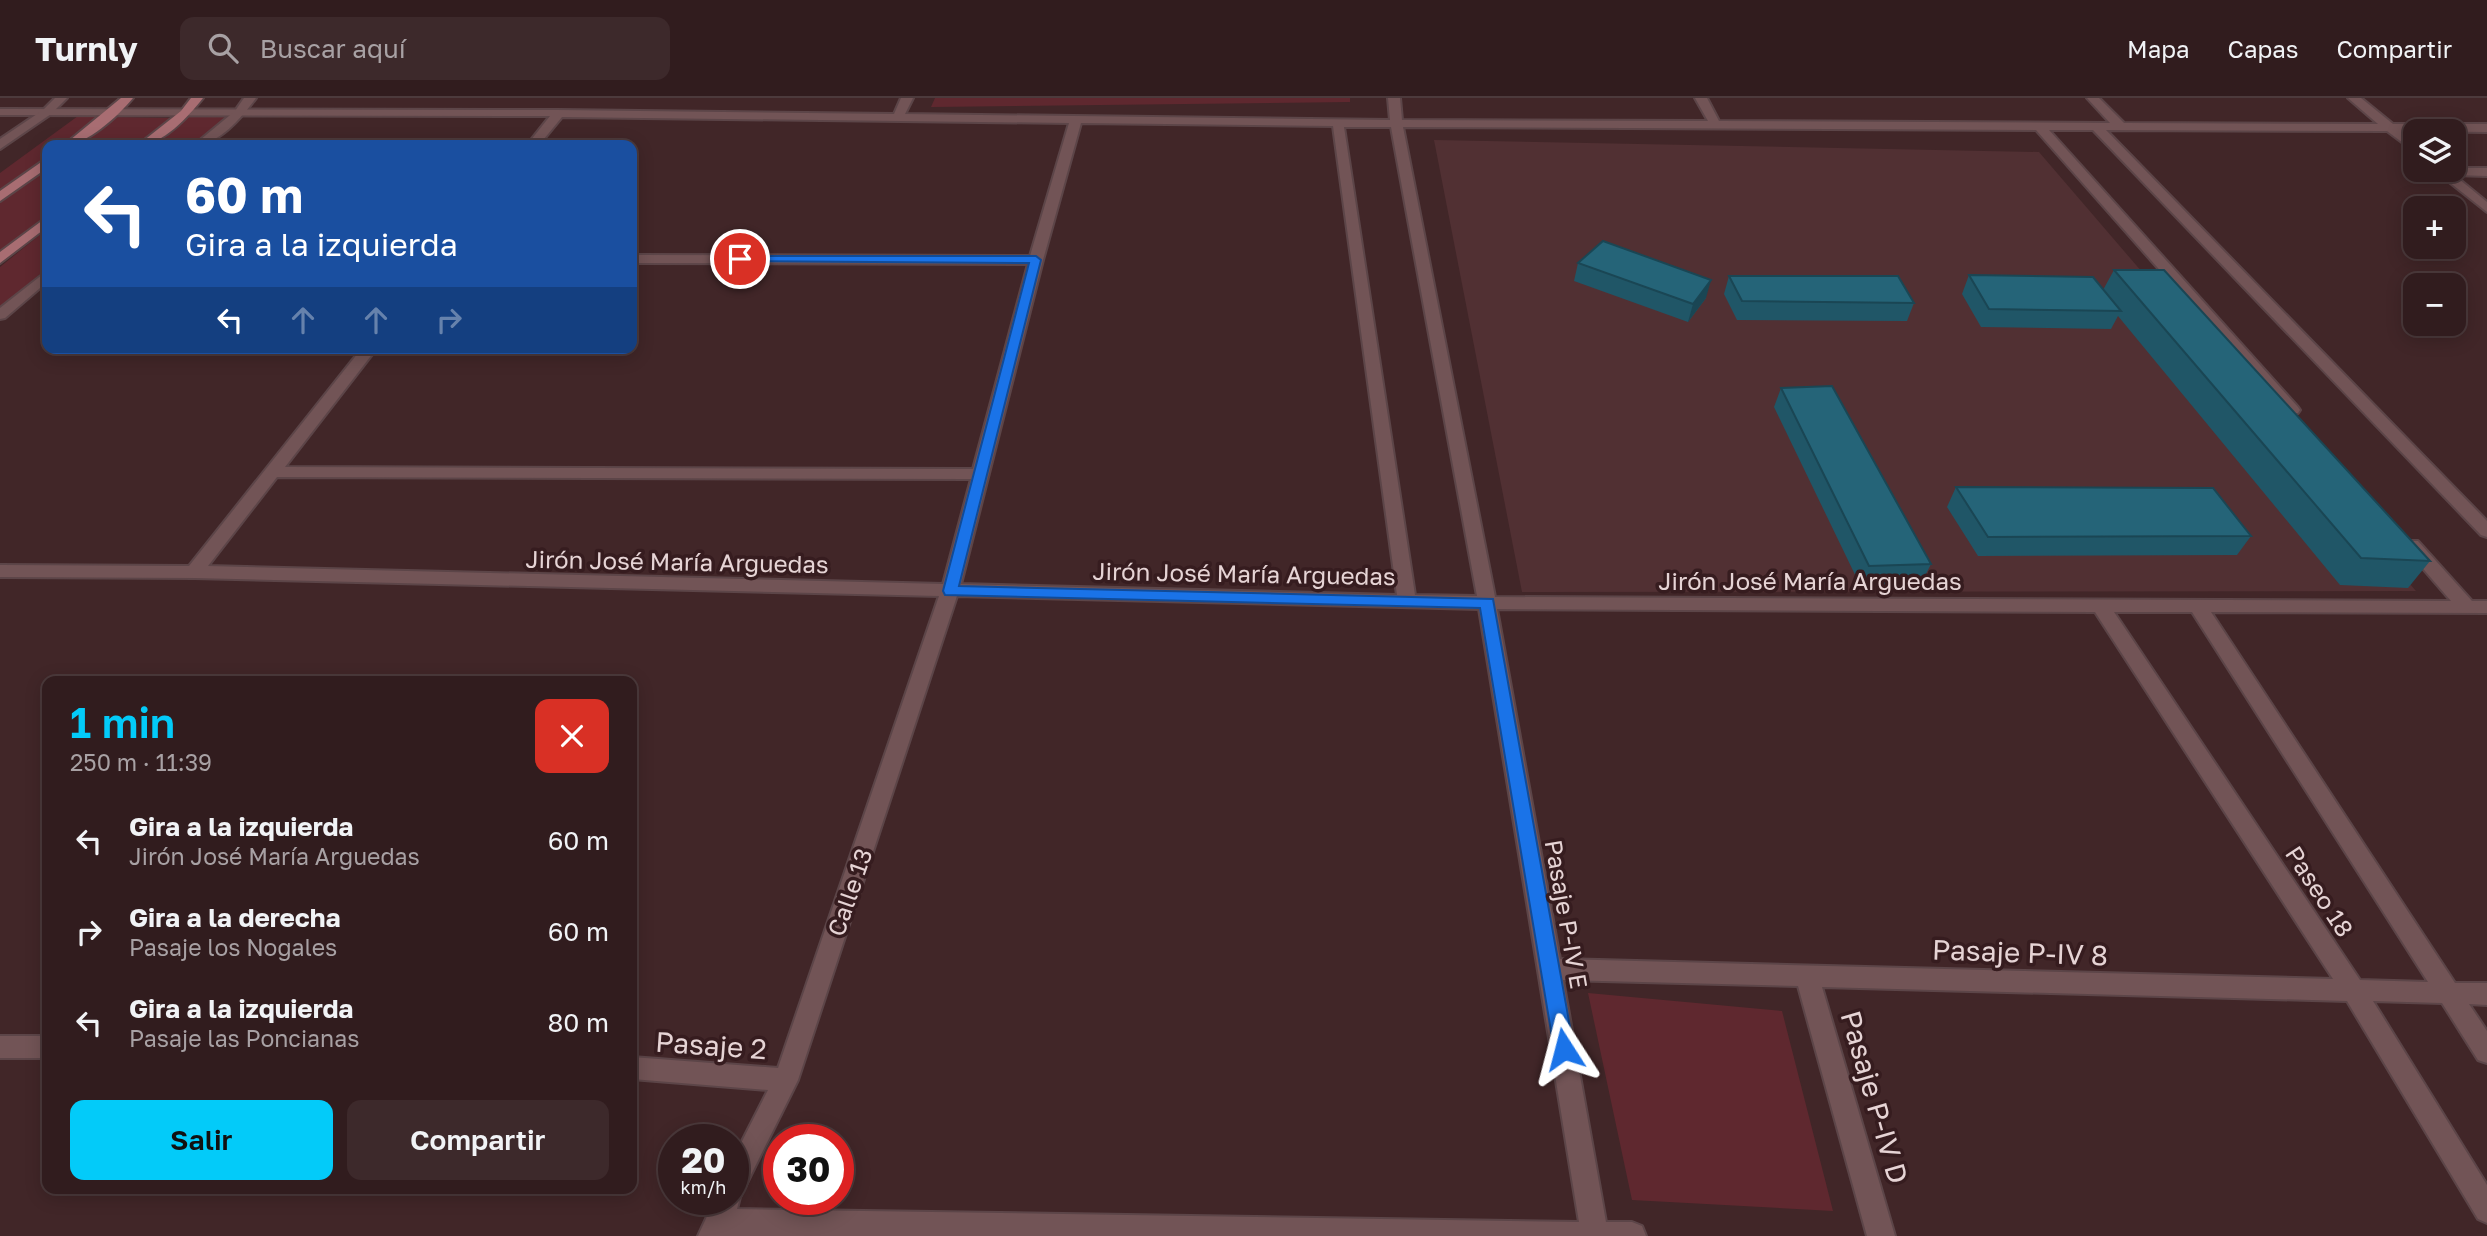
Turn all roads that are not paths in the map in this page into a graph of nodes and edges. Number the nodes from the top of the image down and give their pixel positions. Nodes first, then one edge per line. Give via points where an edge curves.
1 (61, 98) edge
2 (127, 98) edge
3 (197, 98) edge
4 (250, 98) edge
5 (907, 98) edge
6 (1394, 98) edge
7 (1701, 98) edge
8 (2093, 98) edge
9 (2354, 98) edge
10 (0, 112) edge
11 (47, 112) junction
12 (113, 112) junction
13 (185, 113) junction
14 (239, 113) junction
15 (559, 113) junction
16 (897, 119) junction
17 (1076, 119) junction
18 (1338, 123) junction
19 (1395, 123) junction
20 (1715, 124) junction
21 (2039, 126) junction
22 (2390, 127) junction
23 (2098, 128) junction
24 (2122, 128) junction
25 (2487, 128) edge
26 (2403, 138) edge
27 (76, 140) edge
28 (150, 140) edge
29 (206, 140) edge
30 (537, 140) edge
31 (0, 145) edge
32 (42, 166) edge
33 (2466, 172) edge
34 (2487, 172) edge
35 (2455, 182) edge
36 (0, 197) edge
37 (2487, 208) edge
38 (42, 225) edge
39 (0, 259) edge
40 (637, 259) edge
41 (1036, 260) junction
42 (42, 279) edge
43 (0, 315) edge
44 (365, 354) edge
45 (2303, 423) edge
46 (273, 472) junction
47 (980, 474) junction
48 (2487, 531) edge
49 (2403, 536) edge
50 (0, 572) edge
51 (194, 572) junction
52 (950, 591) junction
53 (1407, 601) junction
54 (1487, 603) junction
55 (2101, 606) junction
56 (2198, 607) junction
57 (2467, 607) junction
58 (2487, 607) edge
59 (1550, 970) junction
60 (1807, 976) junction
61 (2354, 990) junction
62 (2448, 993) junction
63 (2487, 994) edge
64 (0, 1047) edge
65 (42, 1047) edge
66 (2487, 1052) edge
67 (637, 1068) edge
68 (786, 1080) junction
69 (749, 1155) edge
70 (2487, 1210) edge
71 (719, 1219) edge
72 (1595, 1234) junction
73 (1632, 1236) edge
74 (1881, 1236) edge

1 - 11 street
2 - 12 main road
3 - 13 main road
4 - 14 street
5 - 16 street
6 - 19 street, Pasaje P-IV E
7 - 20 street
8 - 24 street
9 - 22 street
10 - 11 street
11 - 12 street
11 - 31 street
12 - 13 street
12 - 27 main road
13 - 14 street
13 - 28 main road
14 - 15 street
14 - 29 street
15 - 16 street
15 - 30 street
16 - 17 street
17 - 18 street
17 - 41 street
18 - 19 street
18 - 53 street
19 - 20 street
19 - 54 street, Pasaje P-IV E
20 - 21 street
21 - 23 street
21 - 45 street
22 - 24 street
22 - 25 street
22 - 26 street
23 - 24 street
23 - 48 street
32 - 36 main road
33 - 34 street
35 - 37 street
38 - 39 main road
40 - 41 street
41 - 47 street
42 - 43 street
44 - 46 street
46 - 47 street
46 - 51 street
47 - 52 street
49 - 57 street
50 - 51 street, Jirón José María Arguedas
51 - 52 street, Jirón José María Arguedas
52 - 53 street, Jirón José María Arguedas
52 - 68 street, Calle 13
53 - 54 street, Jirón José María Arguedas
54 - 55 street, Jirón José María Arguedas
54 - 59 street, Pasaje P-IV E
55 - 56 street, Jirón José María Arguedas
55 - 61 street, Paseo 18
56 - 57 street, Jirón José María Arguedas
56 - 62 street
57 - 58 street, Jirón José María Arguedas
59 - 60 street, Pasaje P-IV 8
59 - 72 street, Pasaje P-IV E
60 - 61 street, Pasaje P-IV 8
60 - 74 street, Pasaje P-IV D
61 - 62 street, Pasaje P-IV 8
61 - 70 street, Paseo 18
62 - 63 street, Pasaje P-IV 8
62 - 66 street
64 - 65 street
67 - 68 street, Pasaje 2
68 - 69 street, Calle 13
71 - 72 street
72 - 73 street

